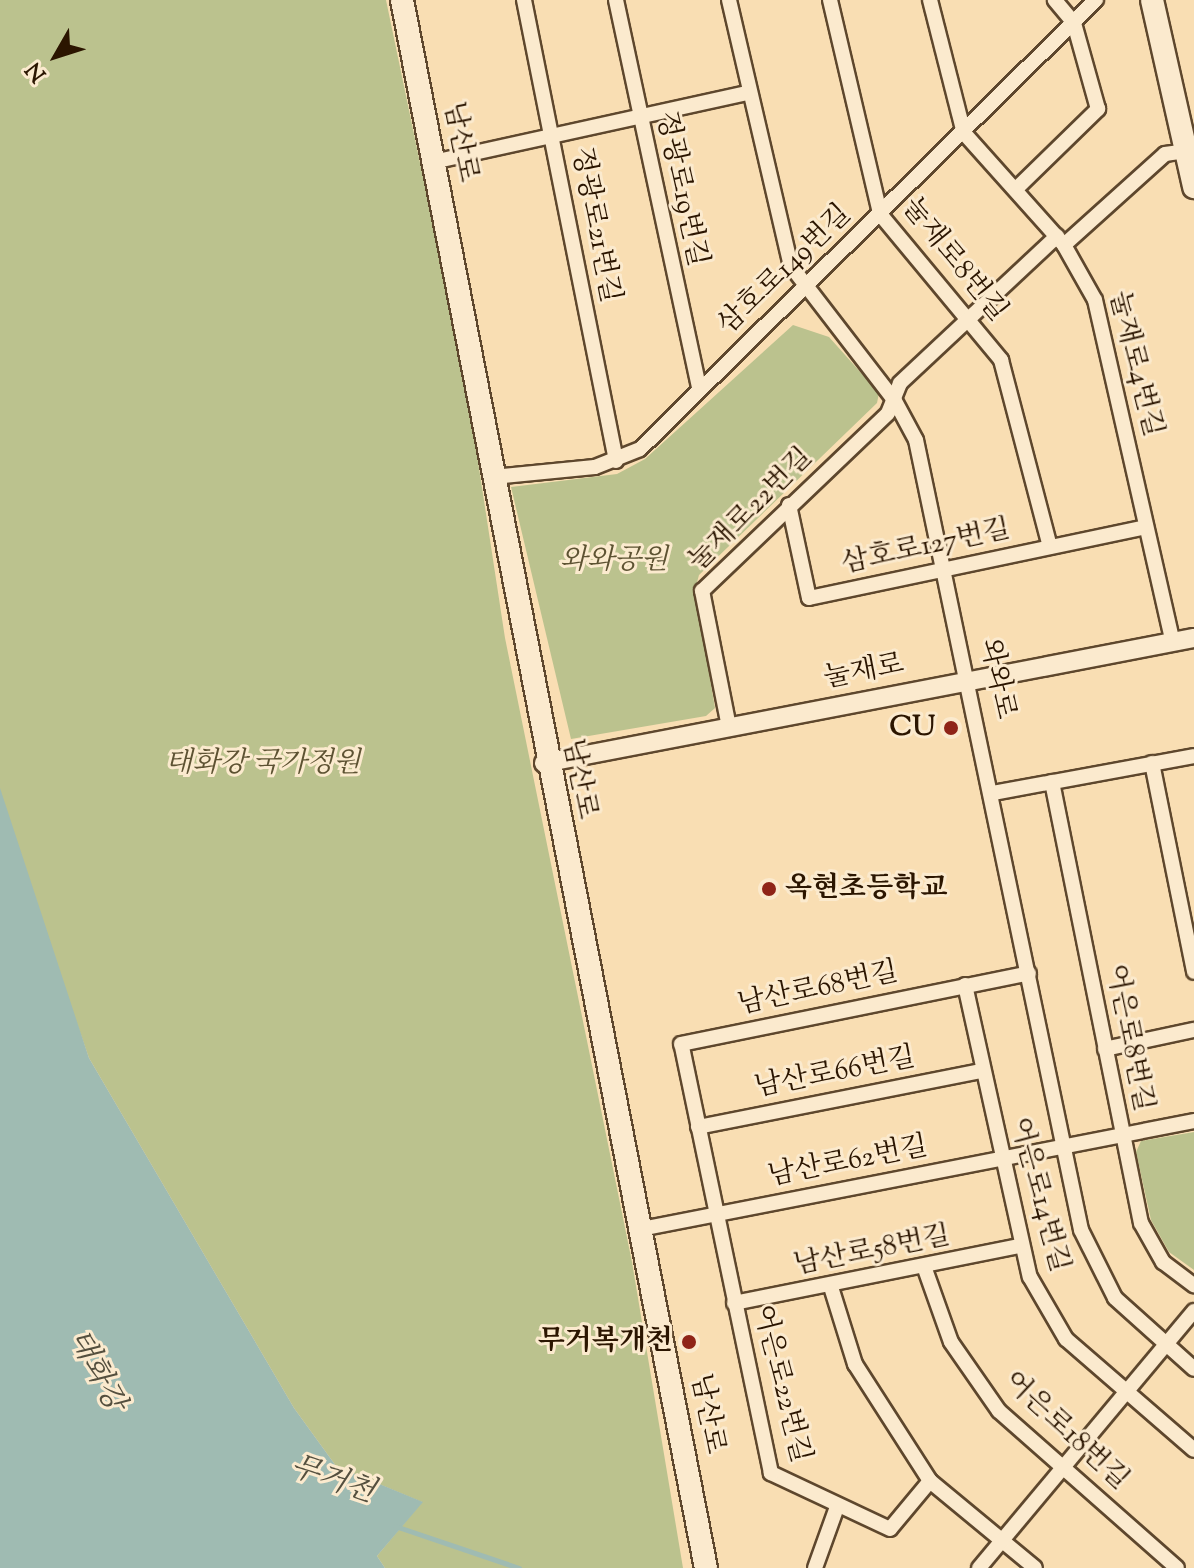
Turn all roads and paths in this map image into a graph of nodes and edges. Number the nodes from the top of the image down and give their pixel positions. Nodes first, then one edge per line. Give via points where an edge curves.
1 (402, 0) edge
2 (524, 0) edge
3 (616, 0) edge
4 (729, 0) edge
5 (830, 0) edge
6 (930, 0) edge
7 (1055, 0) edge
8 (1096, 0) edge
9 (1152, 0) edge
10 (1074, 23) junction
11 (748, 93) junction
12 (639, 117) junction
13 (964, 133) junction
14 (551, 136) junction
15 (1186, 151) junction
16 (433, 162) junction
17 (1194, 187) edge
18 (1016, 189) junction
19 (880, 214) junction
20 (1060, 240) junction
21 (803, 290) junction
22 (969, 319) junction
23 (699, 388) junction
24 (895, 401) junction
25 (616, 461) junction
26 (493, 477) junction
27 (789, 505) junction
28 (1146, 527) junction
29 (1050, 547) junction
30 (946, 569) junction
31 (1194, 638) edge
32 (1173, 642) junction
33 (971, 680) junction
34 (729, 727) junction
35 (1194, 756) edge
36 (544, 763) junction
37 (1152, 763) junction
38 (1052, 782) junction
39 (993, 793) junction
40 (1194, 972) edge
41 (1029, 973) junction
42 (965, 985) junction
43 (1194, 1030) edge
44 (681, 1044) joint
45 (1105, 1049) junction
46 (982, 1071) junction
47 (1194, 1121) edge
48 (698, 1127) junction
49 (1122, 1135) junction
50 (1064, 1146) junction
51 (1001, 1159) junction
52 (716, 1214) junction
53 (641, 1229) junction
54 (1020, 1246) junction
55 (925, 1269) junction
56 (1194, 1285) edge
57 (831, 1287) junction
58 (734, 1303) junction
59 (1194, 1311) edge
60 (1164, 1344) junction
61 (1194, 1369) edge
62 (1125, 1392) junction
63 (1194, 1450) edge
64 (1062, 1466) junction
65 (930, 1481) junction
66 (837, 1507) junction
67 (1001, 1541) junction
68 (706, 1568) edge
69 (815, 1568) edge
70 (979, 1568) edge
71 (1035, 1568) edge
72 (1177, 1568) edge

1 - 16 main road, 남산로
2 - 14 street, 정광로21번길
3 - 12 street, 정광로19번길
4 - 11 street, 와와로
5 - 19 street, 눌재로8번길
6 - 13 street, 눌재로4번길
7 - 10 street
8 - 10 street, 삼호로149번길
9 - 15 main road
10 - 13 street, 삼호로149번길
10 - 18 street via 1098,109
11 - 12 street
11 - 21 street, 와와로
12 - 14 street
12 - 23 street, 정광로19번길
13 - 18 street, 눌재로4번길
13 - 19 street, 삼호로149번길
14 - 16 street
14 - 25 street, 정광로21번길
15 - 17 main road
15 - 20 street, 눌재로22번길 via 1165,154
16 - 26 main road, 남산로
18 - 20 street, 눌재로4번길
19 - 21 street, 삼호로149번길
19 - 22 street, 눌재로8번길
20 - 22 street, 눌재로22번길
20 - 28 street, 눌재로4번길 via 1095,300
21 - 23 street, 삼호로149번길
21 - 24 street, 와와로
22 - 24 street, 눌재로22번길 via 900,383
22 - 29 street, 눌재로8번길 via 1012,383
23 - 25 street, 삼호로149번길 via 640,449
24 - 27 street, 눌재로22번길
24 - 30 street, 와와로 via 916,440
25 - 26 street, 삼호로149번길
26 - 36 main road, 남산로
27 - 30 street, 삼호로127번길 via 809,598
27 - 34 street, 눌재로22번길 via 702,591
28 - 29 street, 삼호로127번길
28 - 32 street, 눌재로4번길
29 - 30 street, 삼호로127번길
30 - 33 street, 와와로
31 - 32 street, 눌재로
32 - 33 street, 눌재로
33 - 34 street, 눌재로
33 - 39 street, 와와로
34 - 36 street, 눌재로
35 - 37 street
36 - 53 main road, 남산로
37 - 38 street
37 - 40 street
38 - 39 street
38 - 45 street, 어은로8번길
39 - 41 street, 와와로
41 - 42 street, 남산로68번길
41 - 50 street, 와와로
42 - 44 street, 남산로68번길
42 - 46 street, 어은로14번길
43 - 45 street
44 - 48 street, 어은로22번길
45 - 49 street, 어은로8번길
46 - 48 street, 남산로66번길
46 - 51 street, 어은로14번길
47 - 49 street, 남산로62번길
48 - 52 street, 어은로22번길
49 - 50 street, 남산로62번길
49 - 56 street, 어은로8번길 via 1141,1223 1163,1262
50 - 51 street, 남산로62번길
50 - 60 street, 와와로 via 1097,1269
51 - 52 street, 남산로62번길
51 - 54 street, 어은로14번길
52 - 53 street, 남산로62번길
52 - 58 street, 어은로22번길
53 - 68 main road, 남산로
54 - 55 street, 남산로58번길
54 - 62 street, 어은로14번길 via 1066,1339
55 - 57 street, 남산로58번길
55 - 64 street, 어은로18번길 via 944,1328 983,1391
57 - 58 street, 남산로58번길
57 - 65 street via 855,1364
58 - 66 street, 어은로22번길 via 771,1473
59 - 60 street
60 - 61 street, 와와로
60 - 62 street
62 - 63 street, 어은로14번길
62 - 64 street
64 - 67 street
64 - 72 street, 어은로18번길
65 - 66 street, 어은로22번길 via 890,1529
65 - 67 street
66 - 69 street
67 - 70 street
67 - 71 street

